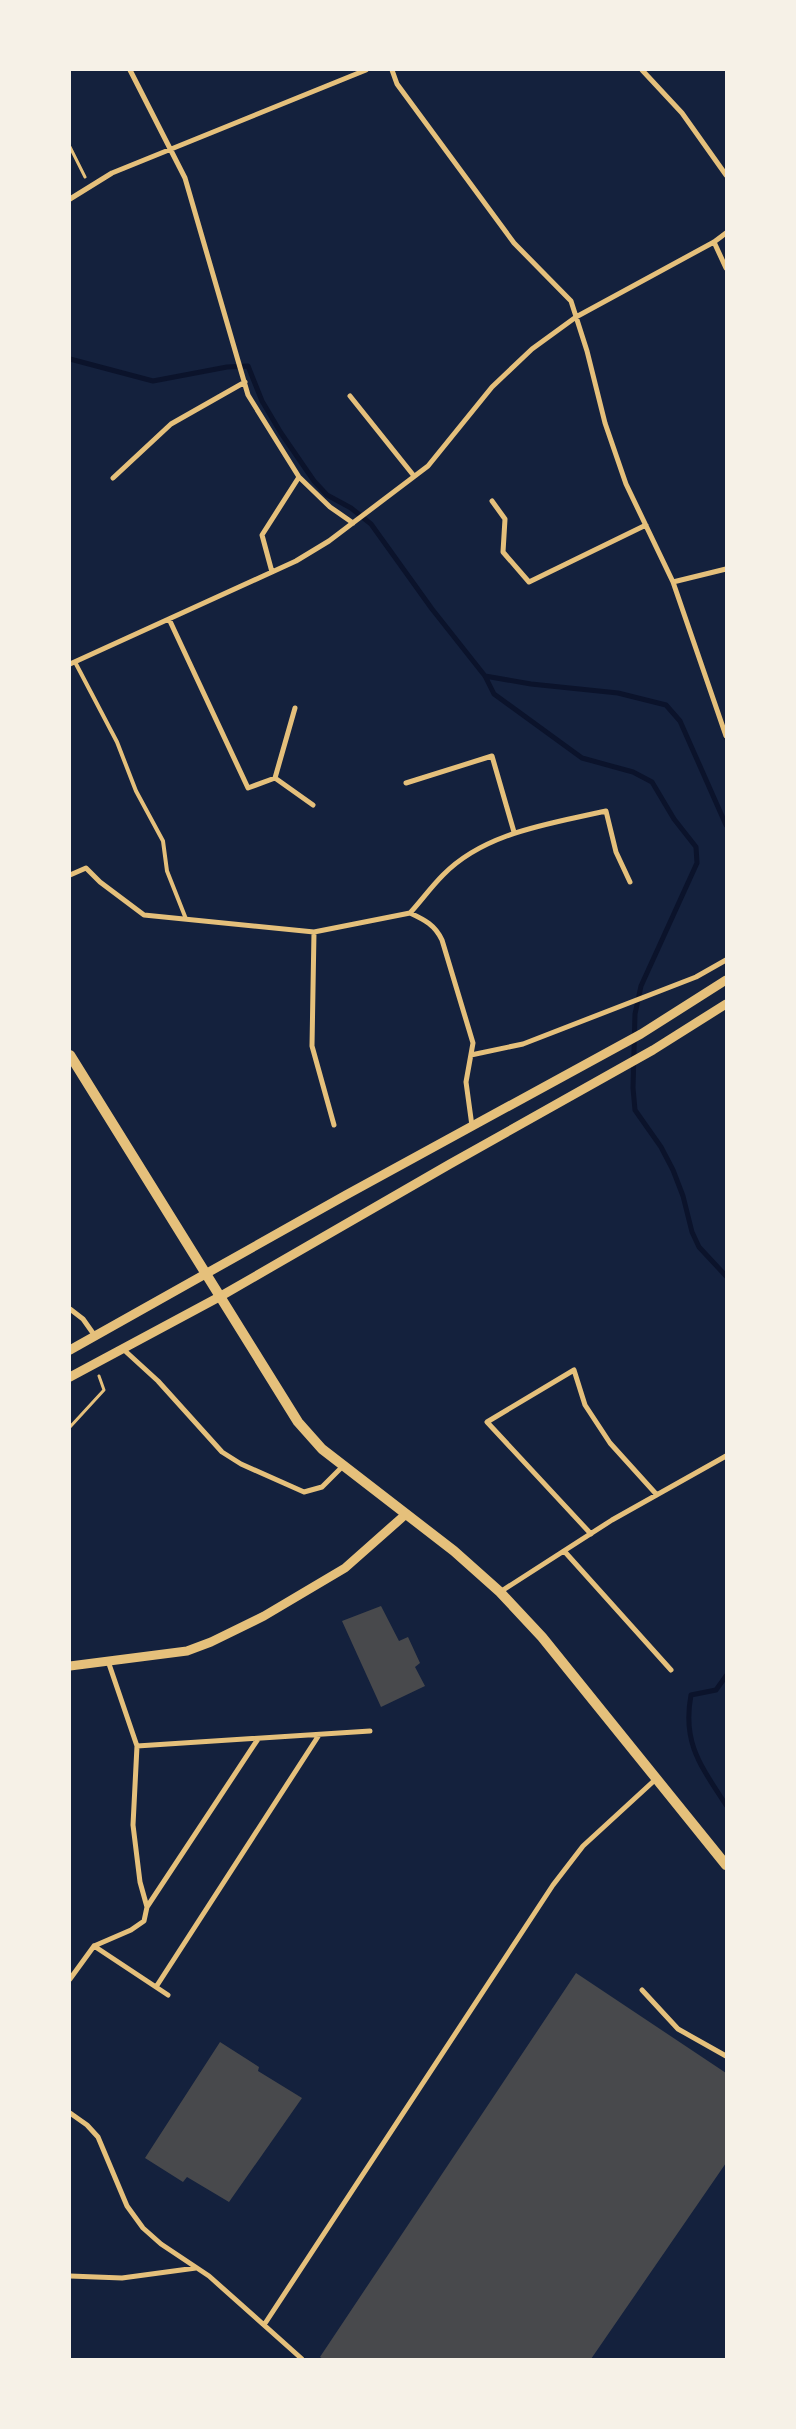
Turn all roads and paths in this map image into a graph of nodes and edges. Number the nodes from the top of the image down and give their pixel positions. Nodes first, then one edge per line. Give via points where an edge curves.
1 (130, 70) edge
2 (366, 70) edge
3 (392, 70) edge
4 (642, 70) edge
5 (70, 147) edge
6 (169, 149) junction
7 (726, 175) edge
8 (90, 187) junction
9 (70, 199) edge
10 (726, 234) edge
11 (714, 242) junction
12 (726, 268) edge
13 (576, 317) junction
14 (244, 382) junction
15 (350, 396) dead end
16 (414, 476) junction
17 (299, 477) junction
18 (113, 478) dead end
19 (492, 501) dead end
20 (353, 522) junction
21 (646, 525) junction
22 (726, 569) edge
23 (272, 572) junction
24 (673, 582) junction
25 (169, 619) junction
26 (72, 663) edge
27 (295, 708) dead end
28 (726, 736) edge
29 (275, 778) junction
30 (406, 783) dead end
31 (313, 805) dead end
32 (514, 832) junction
33 (70, 876) edge
34 (630, 882) dead end
35 (410, 914) junction
36 (186, 919) junction
37 (314, 932) junction
38 (726, 960) edge
39 (726, 980) edge
40 (726, 1004) edge
41 (70, 1055) edge
42 (471, 1055) junction
43 (73, 1068) edge
44 (334, 1125) dead end
45 (472, 1127) junction
46 (207, 1274) junction
47 (222, 1296) junction
48 (70, 1310) edge
49 (95, 1336) junction
50 (123, 1349) junction
51 (70, 1350) edge
52 (96, 1363) junction
53 (70, 1377) edge
54 (70, 1427) edge
55 (726, 1456) edge
56 (344, 1466) junction
57 (656, 1495) junction
58 (406, 1514) junction
59 (591, 1534) junction
60 (565, 1552) junction
61 (500, 1592) junction
62 (108, 1661) junction
63 (70, 1666) edge
64 (671, 1670) dead end
65 (370, 1731) dead end
66 (318, 1735) junction
67 (258, 1739) junction
68 (138, 1746) junction
69 (656, 1778) junction
70 (722, 1852) edge
71 (726, 1865) edge
72 (148, 1906) junction
73 (94, 1946) junction
74 (70, 1979) edge
75 (156, 1987) junction
76 (642, 1990) dead end
77 (168, 1995) dead end
78 (726, 2056) edge
79 (70, 2112) edge
80 (197, 2268) junction
81 (70, 2276) edge
82 (264, 2325) junction
83 (302, 2359) edge

1 - 6 street
2 - 6 street
3 - 13 street via 397,84 514,243 571,301
4 - 7 street via 682,113
5 - 8 path
6 - 8 street via 112,173
6 - 14 street via 185,178
8 - 9 street
10 - 11 street
11 - 12 street
11 - 13 street
13 - 16 street via 532,349 492,388 428,466
13 - 21 street via 605,423 623,476
14 - 17 street via 248,395
14 - 18 street via 171,424
15 - 16 street
16 - 20 street
17 - 20 street via 330,507
17 - 23 street via 262,535
19 - 21 street via 505,519 503,552 529,582
20 - 23 street via 328,541
21 - 24 street
22 - 24 street
23 - 25 street
24 - 28 street
25 - 26 street
25 - 29 street via 248,788
26 - 36 lane via 117,742 136,791 162,841 166,871
27 - 29 street
29 - 31 street
30 - 32 street via 492,756
32 - 34 street via 606,811 616,852
32 - 35 street via 470,855 444,874
33 - 36 street via 86,868 144,915
35 - 37 street
35 - 42 street via 437,929 442,940 473,1043
36 - 37 street
37 - 44 street via 312,1046
38 - 42 street via 679,984 523,1044
39 - 45 street via 641,1034
40 - 47 street via 654,1050
41 - 43 main road
42 - 45 street via 466,1082
43 - 46 main road
45 - 46 street
46 - 47 main road
46 - 49 street
47 - 50 street
47 - 56 main road via 298,1422 322,1449
48 - 49 street via 83,1319
49 - 51 street
50 - 52 street
50 - 56 street via 222,1452 241,1464 304,1492 322,1487
52 - 53 street
52 - 54 path via 104,1390
55 - 57 street
56 - 58 main road
57 - 59 street
57 - 59 street via 605,1435 585,1405 574,1370 487,1422
58 - 61 main road
58 - 62 street via 345,1568 229,1634 187,1651
59 - 60 street
60 - 61 street
60 - 64 street
61 - 69 main road via 542,1637
62 - 63 street
62 - 68 street
65 - 66 street
66 - 67 street
66 - 75 street
67 - 68 street
67 - 72 street
68 - 72 street via 133,1825 140,1882
69 - 70 main road
69 - 82 street via 583,1846 553,1885
70 - 71 main road
72 - 73 street via 144,1921
73 - 74 street
73 - 75 street
75 - 77 street
76 - 78 street via 678,2029
79 - 80 street via 98,2136 127,2206 143,2228
80 - 81 street via 122,2278
80 - 82 street
82 - 83 street

